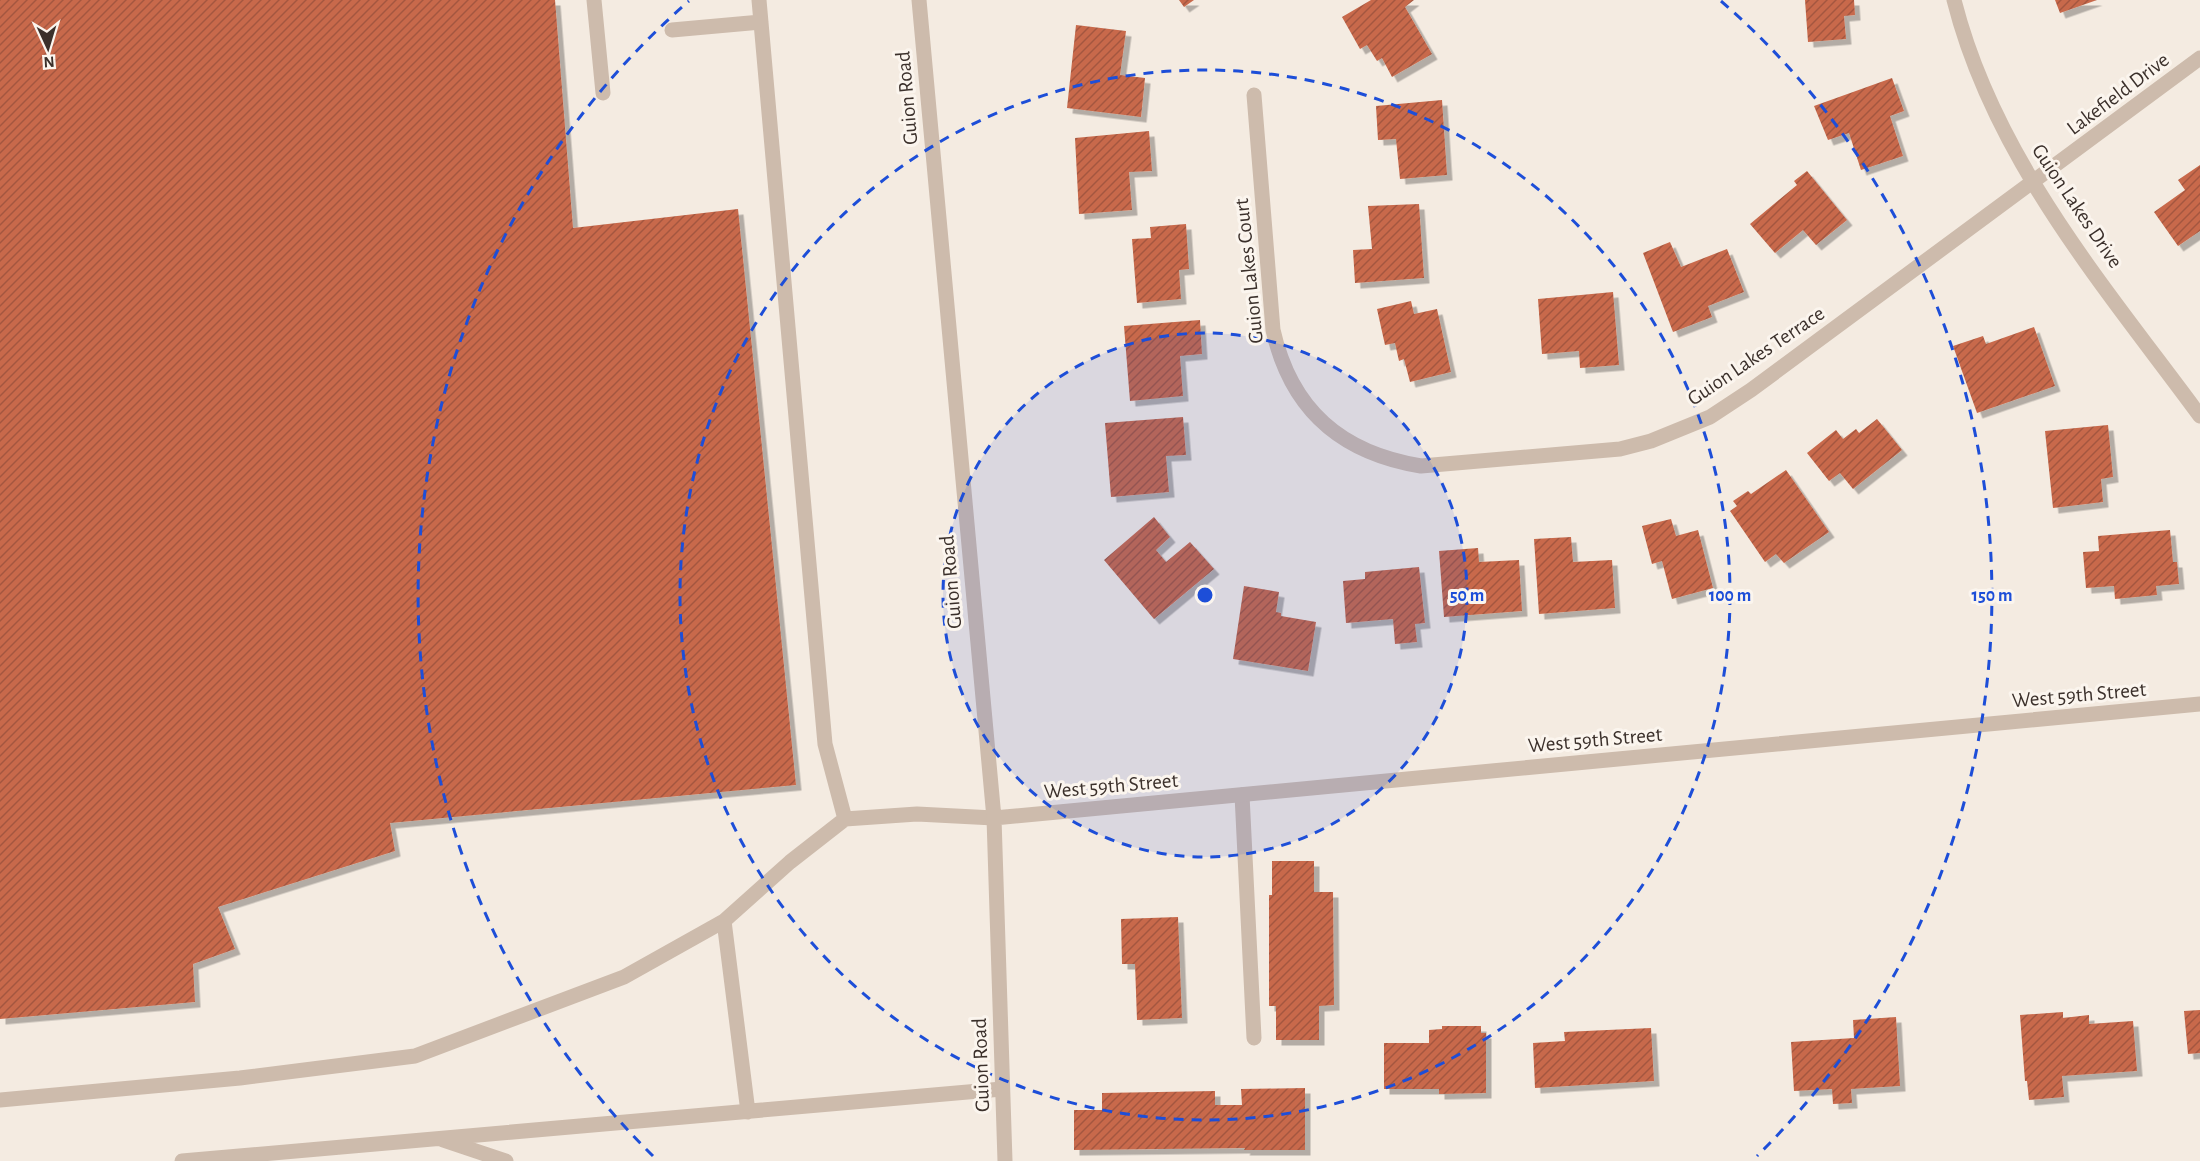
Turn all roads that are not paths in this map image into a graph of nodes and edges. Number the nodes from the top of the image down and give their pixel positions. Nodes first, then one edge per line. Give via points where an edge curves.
1 (594, 0) edge
2 (759, 0) edge
3 (919, 0) edge
4 (1953, 0) edge
5 (761, 22) junction
6 (672, 30) dead end
7 (2200, 58) edge
8 (603, 93) dead end
9 (1254, 95) dead end
10 (2033, 184) junction
11 (2200, 416) edge
12 (1329, 427) joint
13 (2200, 704) edge
14 (1242, 795) junction
15 (994, 818) junction
16 (845, 819) junction
17 (724, 921) junction
18 (1254, 1038) dead end
19 (1002, 1089) junction
20 (0, 1100) edge
21 (748, 1112) junction
22 (437, 1139) junction
23 (182, 1161) edge
24 (506, 1161) edge
25 (1005, 1161) edge

1 - 8 street
2 - 5 street
3 - 15 street, Guion Road
4 - 10 street, Guion Lakes Drive via 1982,85
5 - 6 street
5 - 16 street via 825,744
7 - 10 street, Lakefield Drive
9 - 12 street, Guion Lakes Court via 1273,330 1279,356 1302,400
10 - 11 street, Guion Lakes Drive
10 - 12 street, Guion Lakes Terrace via 1751,390 1710,417 1651,441 1604,452 1420,466 1360,449
13 - 14 street, West 59th Street
14 - 15 street, West 59th Street
14 - 18 street
15 - 16 street, West 59th Street via 917,814
15 - 19 street, Guion Road
16 - 17 street
17 - 20 street via 624,977 415,1056 240,1078
17 - 21 street
19 - 21 street
19 - 25 street, Guion Road
21 - 22 street
22 - 23 street
22 - 24 street

